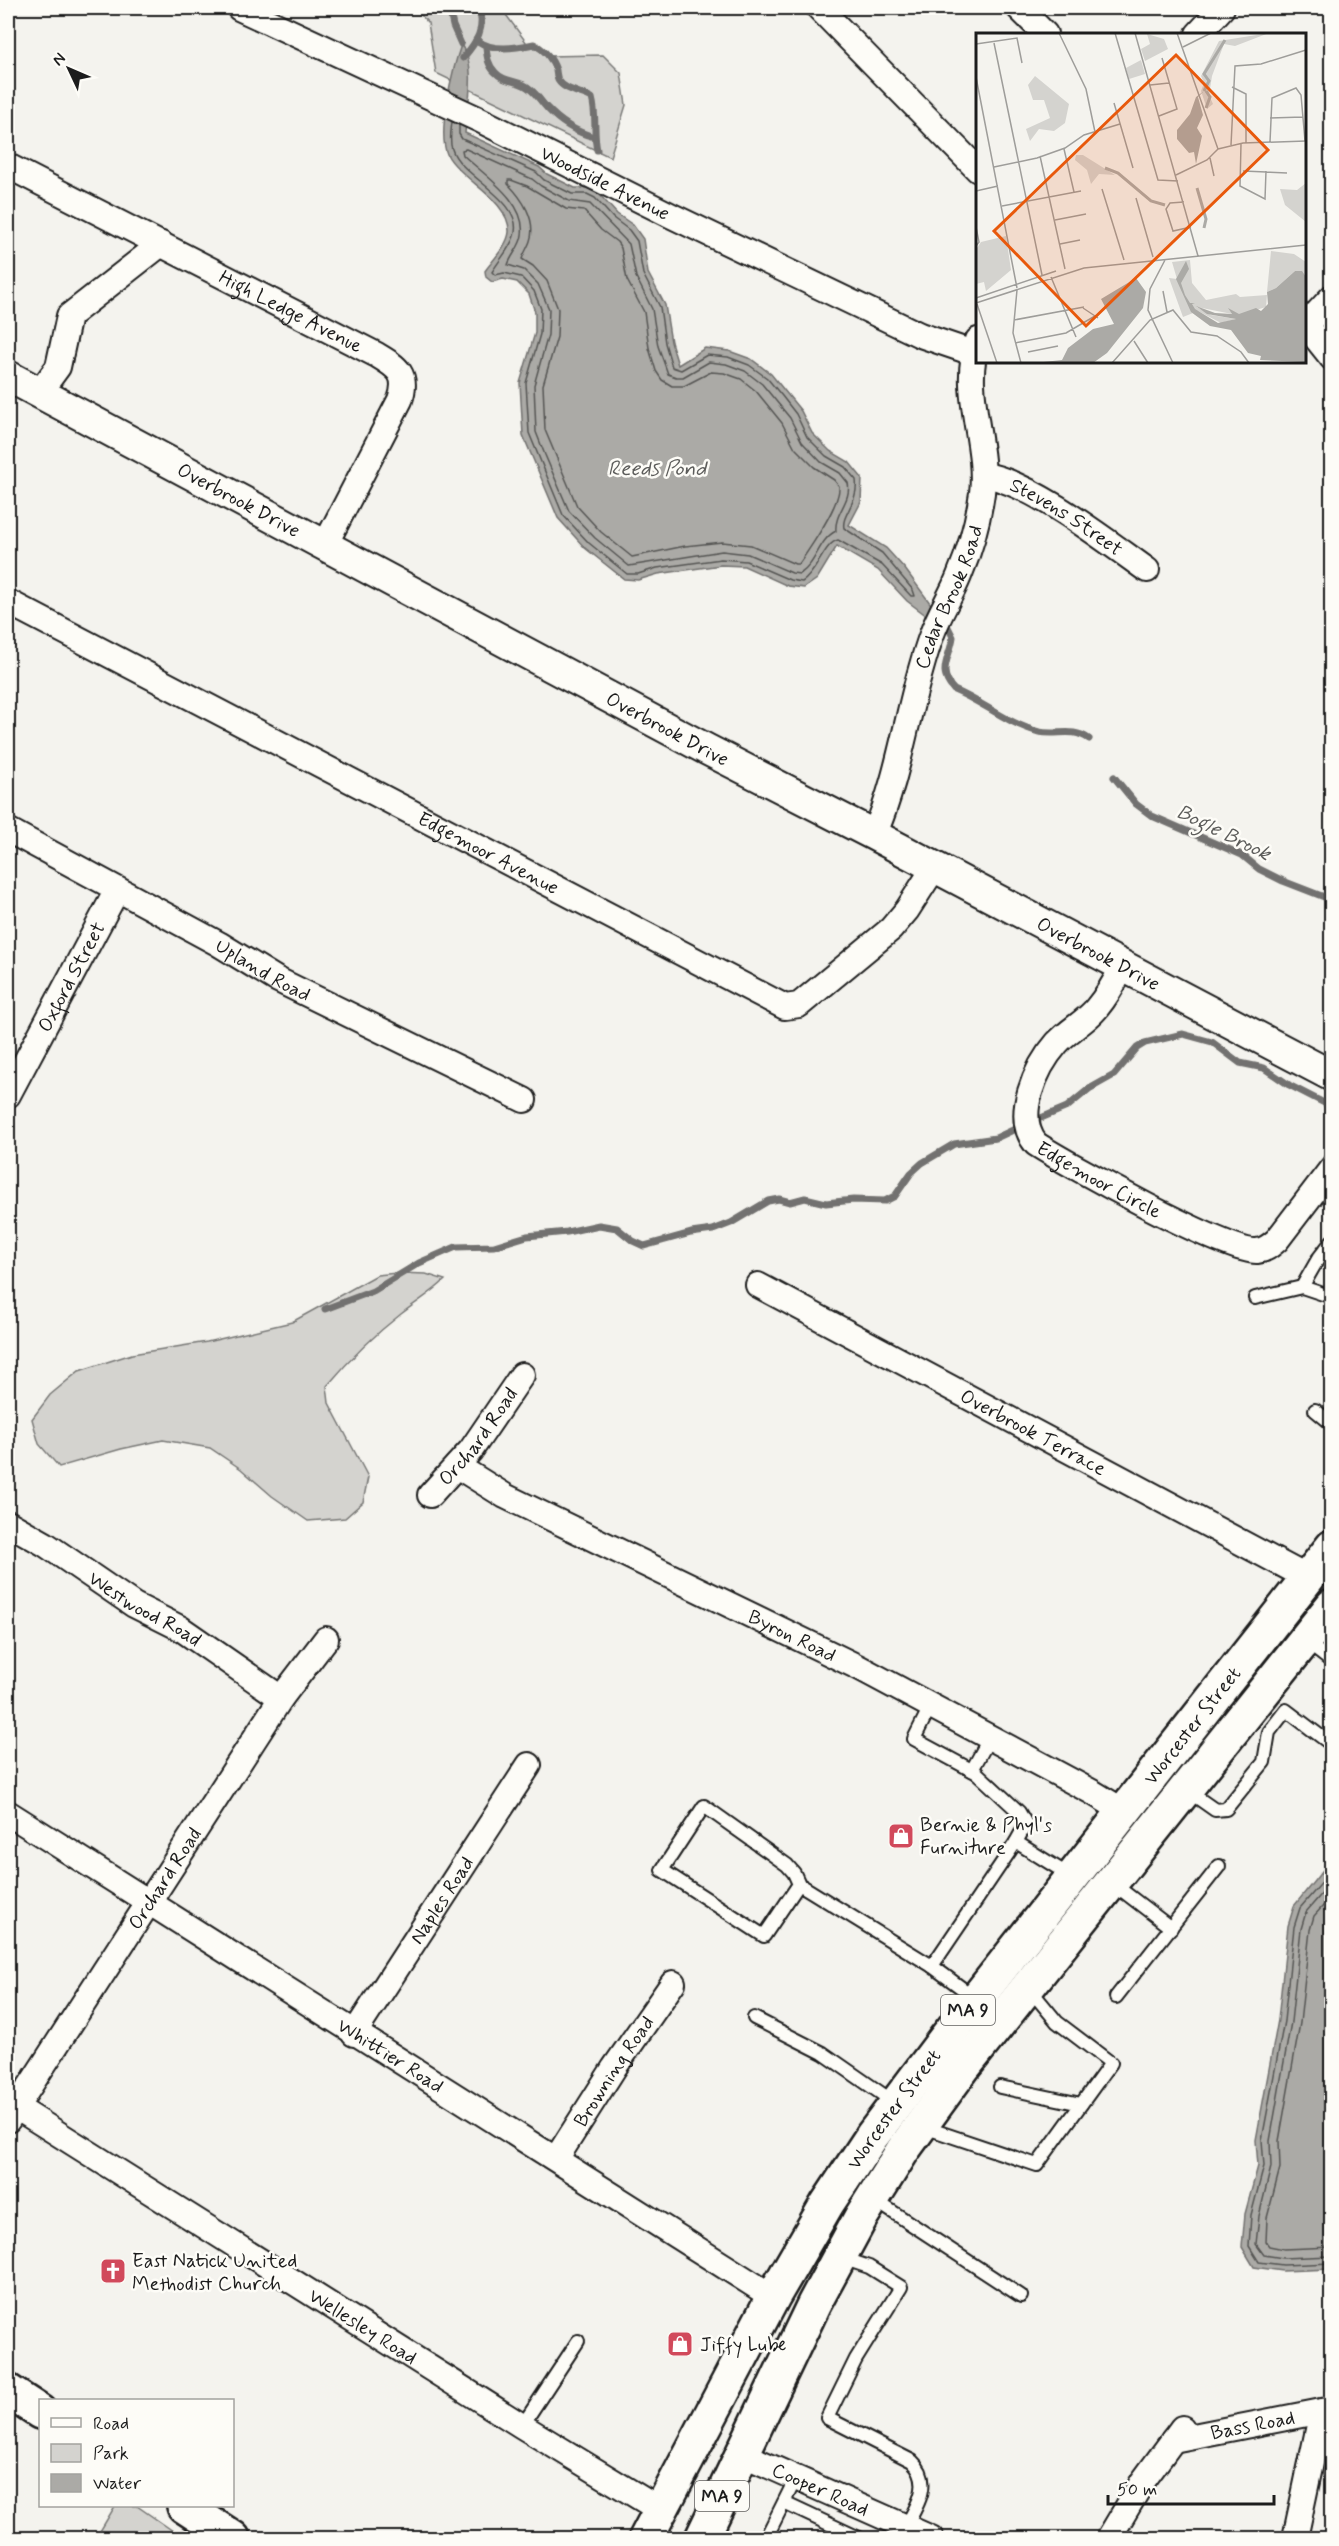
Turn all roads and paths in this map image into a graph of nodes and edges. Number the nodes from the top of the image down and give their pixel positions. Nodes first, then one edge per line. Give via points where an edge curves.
1 (239, 8) edge
2 (819, 8) edge
3 (1019, 8) edge
4 (1222, 8) edge
5 (1044, 33) edge
6 (1199, 33) edge
7 (8, 166) edge
8 (976, 168) edge
9 (161, 244) junction
10 (1332, 297) edge
11 (1306, 323) edge
12 (1306, 325) edge
13 (975, 347) edge
14 (1332, 358) edge
15 (8, 376) edge
16 (39, 393) junction
17 (983, 474) junction
18 (325, 545) junction
19 (1147, 570) dead end
20 (8, 602) edge
21 (8, 830) edge
22 (873, 834) junction
23 (934, 868) junction
24 (117, 890) junction
25 (1123, 966) junction
26 (1332, 1076) edge
27 (8, 1095) edge
28 (524, 1100) dead end
29 (1332, 1168) edge
30 (1332, 1241) edge
31 (758, 1285) dead end
32 (1302, 1287) junction
33 (1332, 1297) edge
34 (1255, 1298) dead end
35 (522, 1375) dead end
36 (1315, 1410) dead end
37 (1332, 1424) edge
38 (457, 1466) junction
39 (430, 1495) dead end
40 (8, 1522) edge
41 (1332, 1547) edge
42 (1308, 1578) junction
43 (1332, 1606) edge
44 (326, 1639) dead end
45 (1304, 1640) junction
46 (1332, 1662) edge
47 (281, 1698) junction
48 (1274, 1700) junction
49 (930, 1707) junction
50 (989, 1738) junction
51 (1332, 1745) edge
52 (529, 1765) dead end
53 (972, 1770) junction
54 (1184, 1789) junction
55 (1125, 1812) junction
56 (8, 1813) edge
57 (1016, 1842) junction
58 (1219, 1866) dead end
59 (1073, 1878) junction
60 (1110, 1881) junction
61 (799, 1884) junction
62 (149, 1902) junction
63 (1171, 1928) junction
64 (932, 1966) junction
65 (673, 1983) dead end
66 (1028, 1986) junction
67 (1116, 1997) dead end
68 (976, 1999) junction
69 (754, 2018) dead end
70 (354, 2034) junction
71 (1000, 2087) dead end
72 (896, 2103) junction
73 (1081, 2104) junction
74 (10, 2110) edge
75 (920, 2126) junction
76 (556, 2159) junction
77 (872, 2198) junction
78 (838, 2257) junction
79 (1022, 2296) dead end
80 (772, 2297) junction
81 (579, 2341) dead end
82 (8, 2391) edge
83 (1327, 2410) edge
84 (39, 2411) edge
85 (522, 2426) junction
86 (742, 2454) junction
87 (796, 2478) junction
88 (784, 2503) junction
89 (187, 2507) edge
90 (653, 2524) edge
91 (902, 2533) edge
92 (233, 2538) edge
93 (702, 2538) edge
94 (766, 2538) edge
95 (860, 2538) edge
96 (932, 2538) edge
97 (1109, 2538) edge
98 (1295, 2538) edge

1 - 13 street, Woodside Avenue via 478,119 920,335
2 - 8 street
3 - 5 street
4 - 6 street
7 - 9 street, High Ledge Avenue
9 - 16 street via 69,316 58,367
9 - 18 street, High Ledge Avenue via 399,370 404,380 400,400
10 - 11 street
12 - 14 street
13 - 17 street, Cedar Brook Road via 972,397
15 - 16 street, Overbrook Drive
16 - 18 street, Overbrook Drive
17 - 19 street, Stevens Street via 1018,485
17 - 22 street, Cedar Brook Road via 974,534 932,634 887,801
18 - 22 street, Overbrook Drive
20 - 23 street, Edgemoor Avenue via 785,1007 799,1005 883,938
21 - 24 street, Upland Road
22 - 23 street, Overbrook Drive
23 - 25 street, Overbrook Drive
24 - 27 street, Oxford Street
24 - 28 street, Upland Road via 311,997
25 - 26 street, Overbrook Drive
25 - 29 street, Edgemoor Circle via 1094,1012 1056,1045 1035,1081 1025,1122 1036,1144 1200,1232 1256,1251 1277,1240
30 - 32 lane
31 - 42 street, Overbrook Terrace
32 - 33 lane
32 - 34 lane
35 - 38 street, Orchard Road
36 - 37 lane
38 - 39 street, Orchard Road
38 - 49 street, Byron Road via 504,1496 860,1668
40 - 47 street, Westwood Road via 134,1605 180,1628
41 - 42 main road, Worcester Street / MA 9
42 - 55 main road, Worcester Street / MA 9
43 - 45 main road, Worcester Street / MA 9
44 - 47 street, Orchard Road
45 - 46 lane
45 - 48 main road, Worcester Street / MA 9
47 - 62 street, Orchard Road
48 - 51 lane
48 - 54 main road, Worcester Street / MA 9
48 - 54 lane via 1264,1762 1226,1809 1215,1810
49 - 50 street, Byron Road
49 - 53 lane via 914,1739
50 - 53 lane
50 - 55 street, Byron Road
52 - 70 street, Naples Road
53 - 57 lane via 1025,1820 1025,1828
54 - 60 main road, Worcester Street / MA 9
55 - 59 main road, Worcester Street / MA 9
56 - 62 street, Whittier Road
57 - 59 lane
57 - 64 lane
58 - 63 lane
59 - 68 main road, Worcester Street / MA 9
60 - 63 lane
60 - 66 main road, Worcester Street / MA 9
61 - 61 lane via 764,1936 662,1870 704,1806 787,1865
61 - 64 lane
62 - 70 street, Whittier Road
62 - 74 street, Orchard Road
63 - 67 lane
64 - 68 lane
65 - 76 street, Browning Road
66 - 73 lane via 1057,2022 1111,2063
66 - 75 main road, Worcester Street / MA 9
68 - 72 main road, Worcester Street / MA 9
69 - 72 lane via 823,2053
70 - 76 street, Whittier Road
71 - 73 lane
72 - 80 main road, Worcester Street / MA 9 via 827,2204
73 - 75 lane via 1037,2165
74 - 85 street, Wellesley Road
75 - 77 main road, Worcester Street / MA 9
76 - 80 street, Whittier Road
77 - 78 main road, Worcester Street / MA 9
77 - 79 lane
78 - 86 main road, Worcester Street / MA 9
78 - 91 lane via 869,2267 901,2288 856,2359 827,2418 912,2461 920,2470 923,2490
80 - 90 main road, Worcester Street / MA 9
81 - 85 lane
82 - 84 main road
83 - 97 street, Bass Road via 1179,2432 1143,2481
83 - 98 street
85 - 90 street, Wellesley Road
86 - 87 street, Cooper Road
86 - 93 main road, Worcester Street / MA 9
87 - 88 lane
87 - 91 street, Cooper Road
88 - 94 lane
88 - 95 lane
89 - 92 main road
91 - 96 street, Cooper Road

